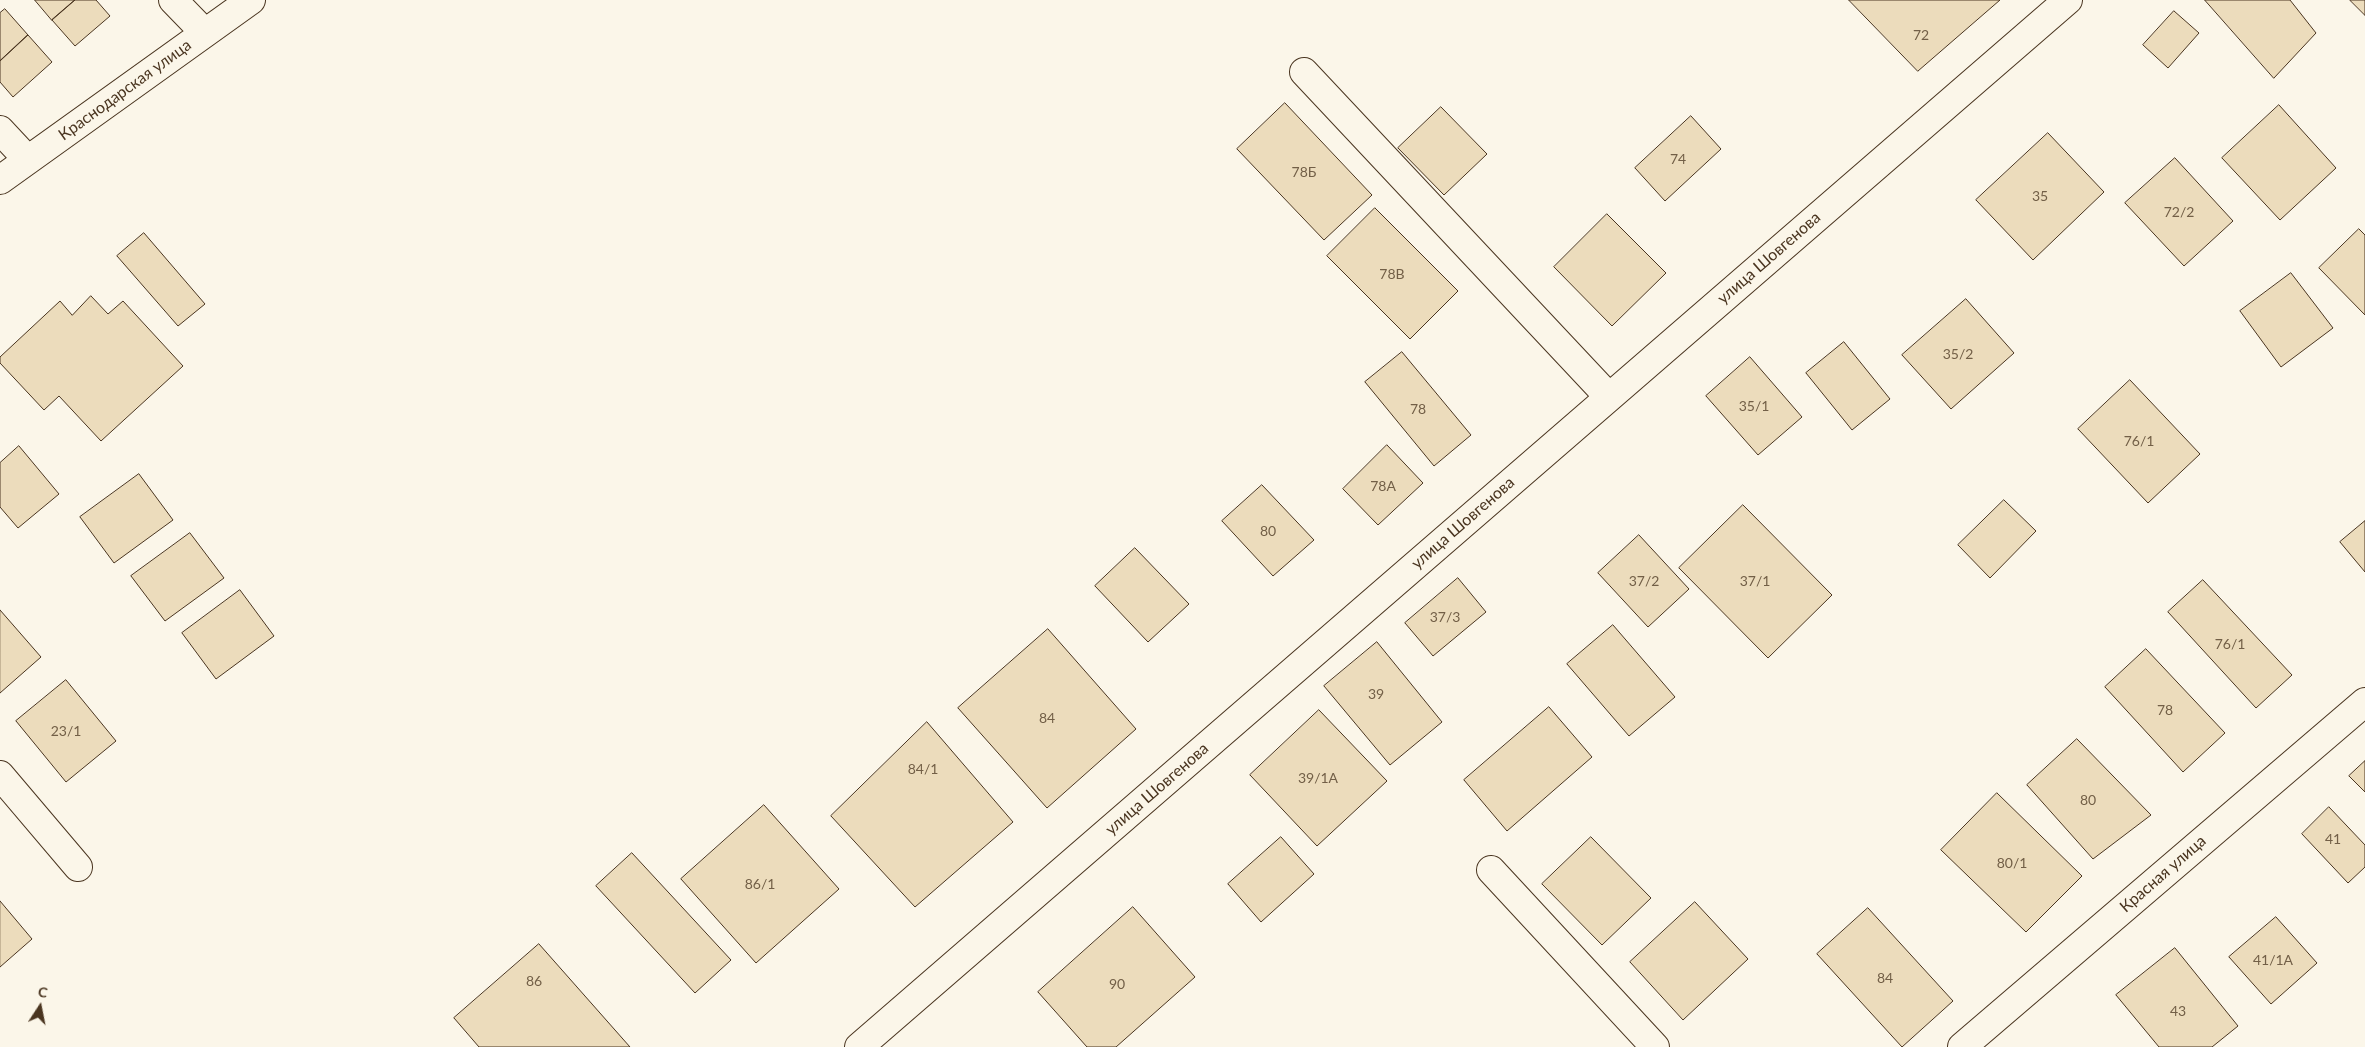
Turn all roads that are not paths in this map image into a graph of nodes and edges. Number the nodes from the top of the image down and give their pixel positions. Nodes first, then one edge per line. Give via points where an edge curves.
1 (173, 0) edge
2 (250, 0) edge
3 (2068, 0) edge
4 (204, 32) junction
5 (1304, 72) dead end
6 (0, 130) edge
7 (28, 160) junction
8 (0, 180) edge
9 (1609, 397) junction
10 (2365, 702) edge
11 (0, 775) edge
12 (78, 867) dead end
13 (1491, 870) dead end
14 (859, 1047) edge
15 (1655, 1047) edge
16 (1962, 1047) edge

1 - 4 street
2 - 4 street, Краснодарская улица
3 - 9 street, улица Шовгенова
4 - 7 street, Краснодарская улица
5 - 9 street
6 - 7 street
7 - 8 street, Краснодарская улица
9 - 14 street, улица Шовгенова
10 - 16 street, Красная улица
11 - 12 street
13 - 15 street

